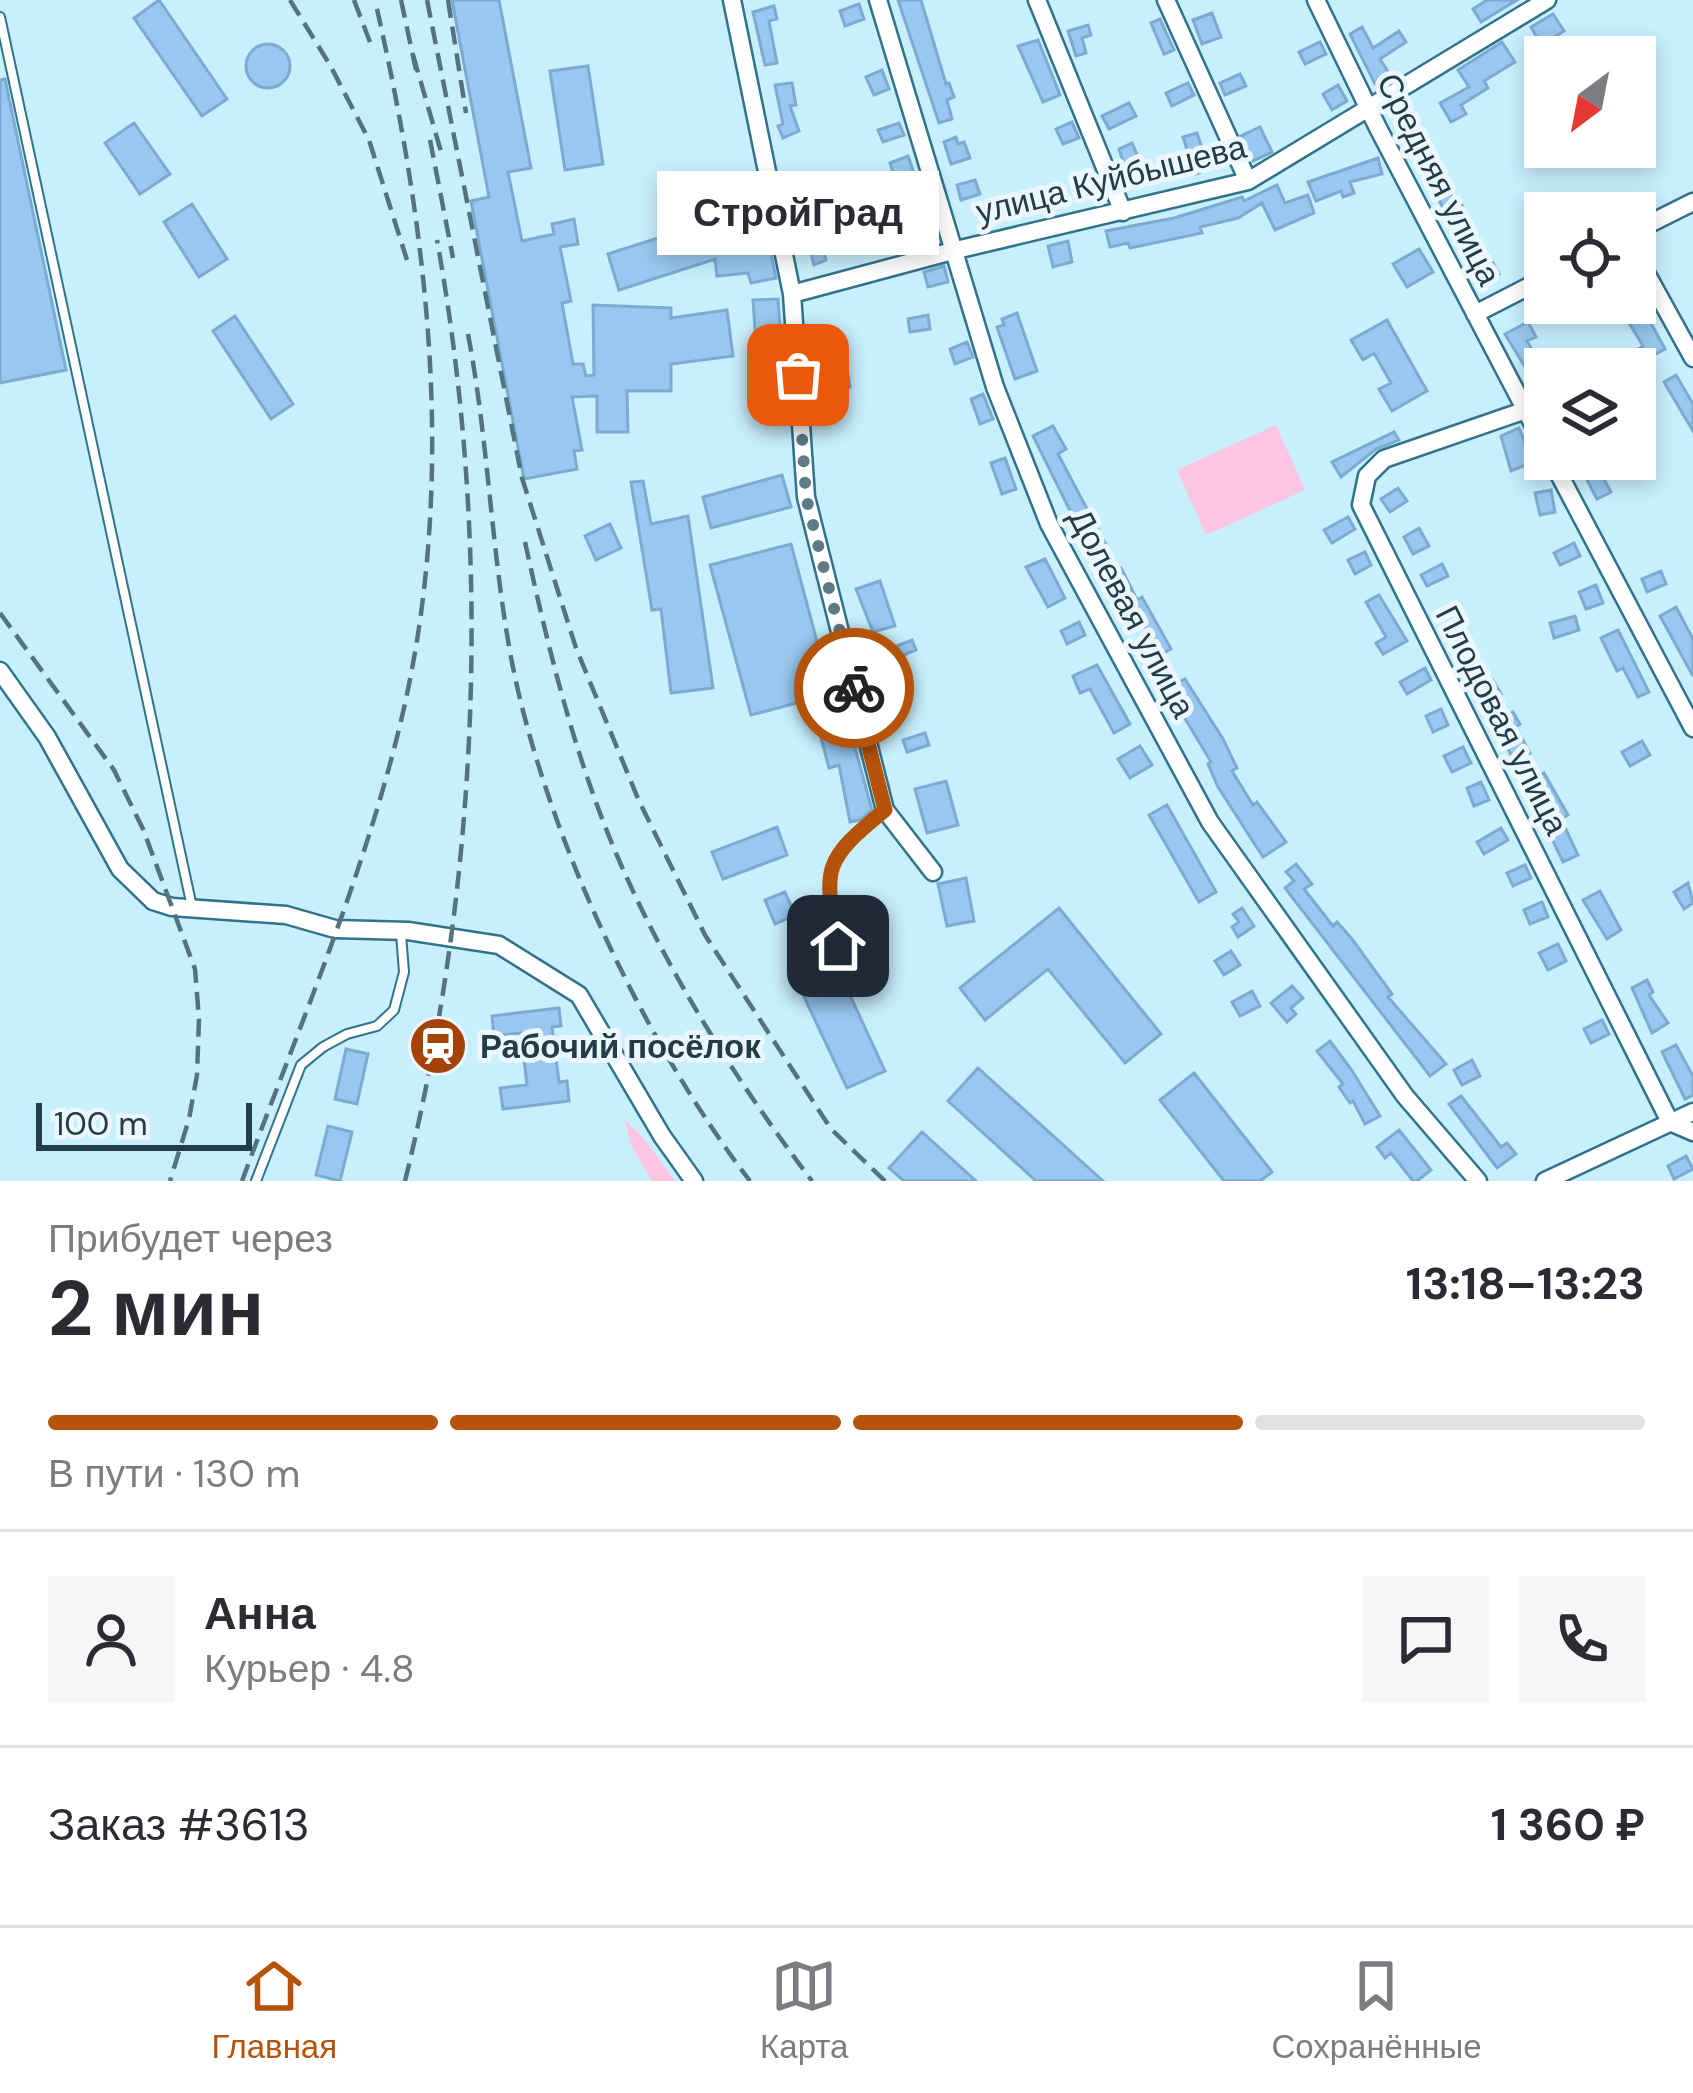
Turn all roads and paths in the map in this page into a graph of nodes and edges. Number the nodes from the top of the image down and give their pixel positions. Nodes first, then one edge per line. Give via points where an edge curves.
1 (732, 0) edge
2 (878, 0) edge
3 (1037, 0) edge
4 (1166, 0) edge
5 (1316, 0) edge
6 (1547, 0) edge
7 (0, 16) edge
8 (1368, 105) junction
9 (1248, 181) junction
10 (1693, 202) edge
11 (1123, 212) junction
12 (1656, 220) edge
13 (956, 250) junction
14 (1524, 289) edge
15 (1656, 291) edge
16 (792, 294) junction
17 (1475, 314) junction
18 (1693, 358) edge
19 (1524, 406) edge
20 (1524, 411) edge
21 (1562, 480) edge
22 (0, 671) edge
23 (1693, 728) edge
24 (885, 810) junction
25 (933, 872) dead end
26 (192, 907) junction
27 (401, 932) junction
28 (838, 946) dead end
29 (1693, 1112) edge
30 (1670, 1122) junction
31 (1693, 1132) edge
32 (256, 1181) edge
33 (694, 1181) edge
34 (1478, 1181) edge
35 (1545, 1181) edge

1 - 16 street
2 - 13 street, Долевая улица
3 - 11 street
4 - 9 street
5 - 8 street, Средняя улица
6 - 8 street, улица Куйбышева
7 - 26 lane
8 - 9 street, улица Куйбышева
8 - 17 street, Средняя улица
9 - 11 street, улица Куйбышева
10 - 12 street
11 - 13 street, улица Куйбышева
13 - 16 street, улица Куйбышева
13 - 34 street, Долевая улица via 994,386 1049,524 1210,822 1405,1096
14 - 17 street
15 - 18 street
16 - 24 street via 806,497
17 - 19 street, Средняя улица
20 - 30 street, Плодовая улица via 1384,460 1367,476 1361,505
21 - 23 street
22 - 26 street via 120,869 153,901
24 - 25 street
24 - 28 lane via 846,842 826,881
26 - 27 street
27 - 32 lane via 404,972 394,1010 302,1065
27 - 33 street via 499,945 580,995
29 - 30 street
30 - 31 street
30 - 35 street

